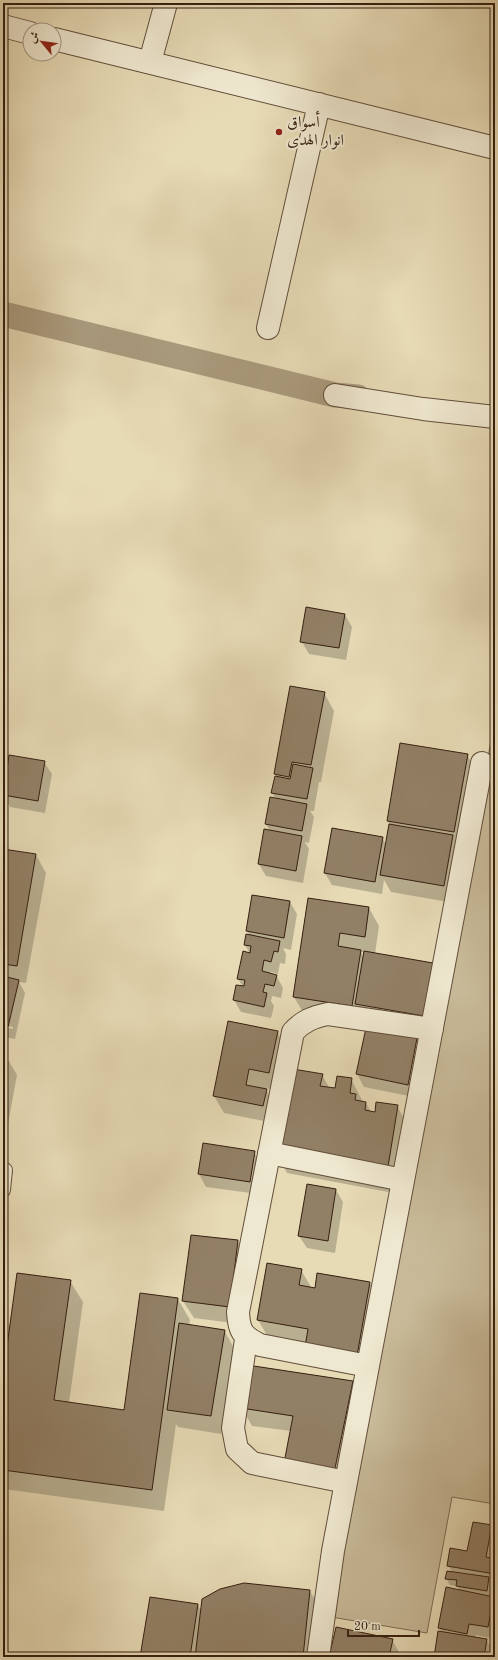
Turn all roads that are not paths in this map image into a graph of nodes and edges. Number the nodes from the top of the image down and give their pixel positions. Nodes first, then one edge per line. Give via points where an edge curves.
1 (166, 3) edge
2 (3, 26) edge
3 (22, 31) edge
4 (62, 41) edge
5 (150, 62) junction
6 (320, 104) junction
7 (494, 143) edge
8 (268, 328) dead end
9 (335, 395) dead end
10 (495, 417) edge
11 (482, 763) dead end
12 (432, 1029) junction
13 (269, 1153) junction
14 (5, 1170) dead end
15 (403, 1180) junction
16 (3, 1190) edge
17 (246, 1339) junction
18 (368, 1366) junction
19 (346, 1482) junction
20 (318, 1657) edge

1 - 5 street
2 - 3 street
4 - 5 street
5 - 6 street
6 - 7 street
6 - 8 street
9 - 10 street
11 - 12 street
12 - 13 street via 328,1014 313,1017 300,1024 293,1032
12 - 15 street
13 - 15 street
13 - 17 street via 238,1312 239,1327
14 - 16 lane
15 - 18 street
17 - 18 street via 260,1345
17 - 19 street via 233,1428 237,1449 252,1463
18 - 19 street
19 - 20 street

